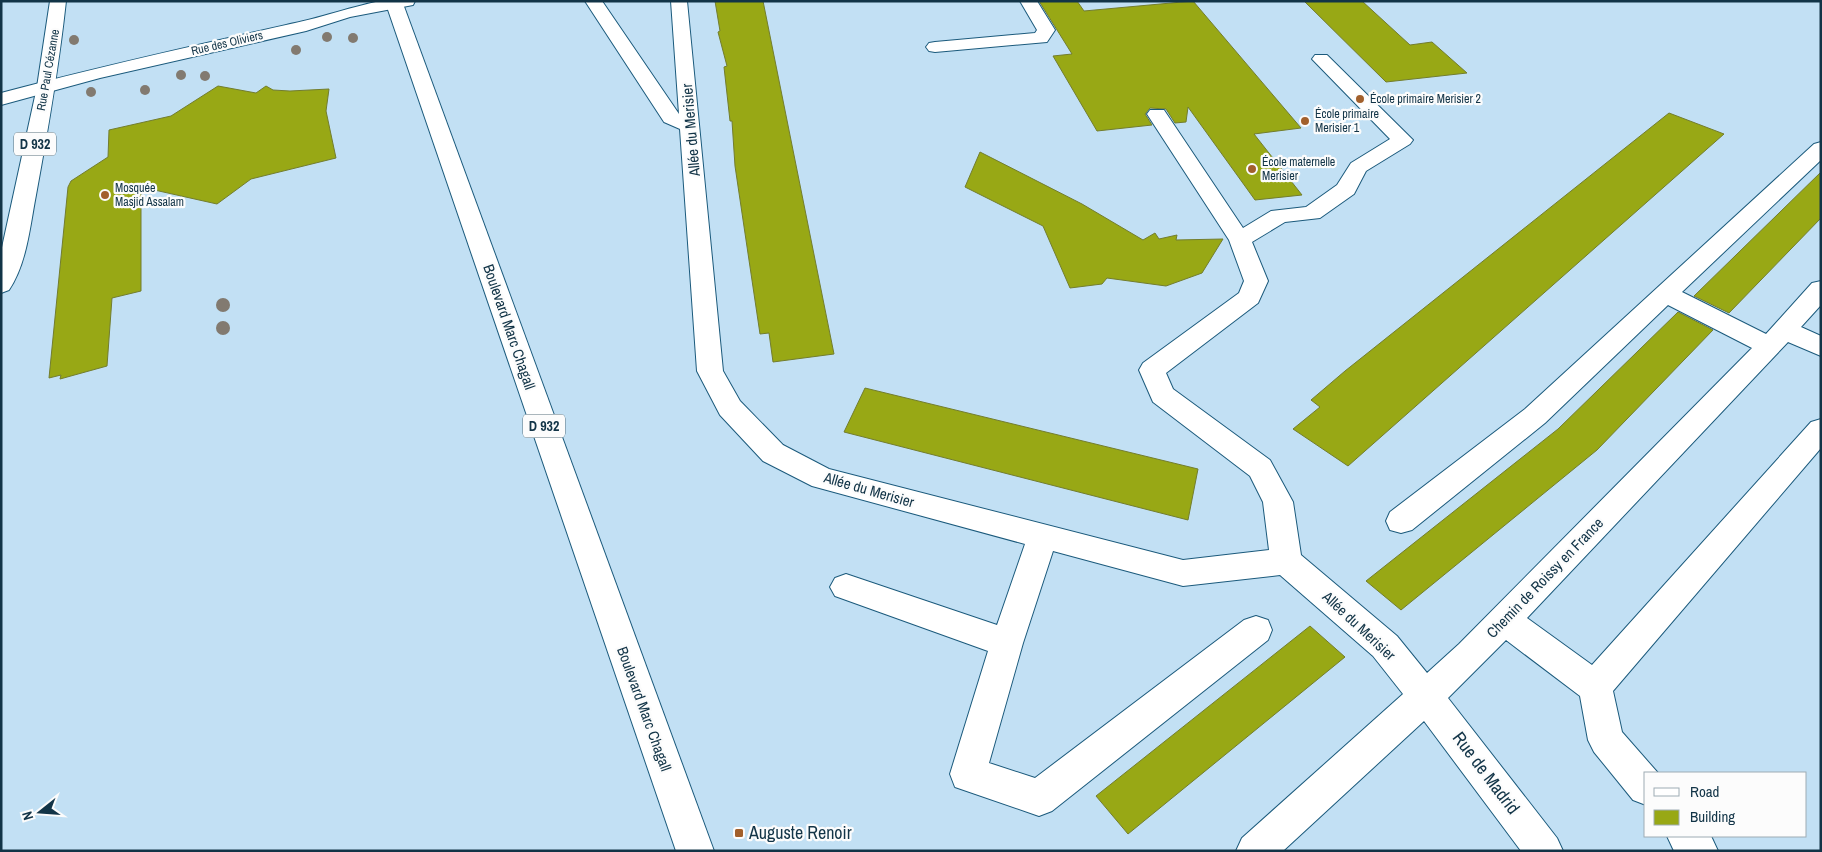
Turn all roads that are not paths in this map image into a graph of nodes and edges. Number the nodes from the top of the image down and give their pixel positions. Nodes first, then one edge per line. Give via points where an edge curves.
1 (58, 1) edge
2 (593, 1) edge
3 (679, 1) edge
4 (1028, 1) edge
5 (398, 2) edge
6 (935, 47) dead end
7 (1321, 59) dead end
8 (48, 87) junction
9 (1, 99) edge
10 (1157, 114) dead end
11 (691, 126) junction
12 (1821, 148) edge
13 (1240, 240) junction
14 (1, 285) edge
15 (1821, 289) edge
16 (1665, 294) junction
17 (1777, 338) junction
18 (1821, 347) edge
19 (1821, 429) edge
20 (1401, 522) dead end
21 (1042, 538) junction
22 (1286, 561) junction
23 (846, 587) dead end
24 (1504, 620) junction
25 (1256, 630) dead end
26 (1007, 643) junction
27 (1595, 687) junction
28 (1427, 696) junction
29 (1644, 785) edge
30 (1687, 837) edge
31 (695, 851) edge
32 (1255, 851) edge
33 (1544, 851) edge
34 (1699, 851) edge

1 - 8 street, Rue Paul Cézanne / D 932
2 - 11 street via 671,118
3 - 11 street, Allée du Merisier
4 - 6 street via 1046,30 1041,38
5 - 8 street, Rue des Oliviers
5 - 31 street, Boulevard Marc Chagall / D 932
7 - 13 street via 1403,140 1358,166 1346,189 1312,213 1279,216
8 - 9 street, Rue des Oliviers
8 - 14 street, Rue Paul Cézanne / D 932 via 14,249
10 - 13 street
11 - 21 street, Allée du Merisier via 710,371 730,408 773,453 822,478
12 - 16 street
13 - 22 street via 1256,282 1249,297 1152,370 1162,395 1260,468 1278,502
15 - 17 street, Chemin de Roissy en France
16 - 17 street
16 - 20 street via 1535,416
17 - 18 street
17 - 24 street, Chemin de Roissy en France
19 - 27 street
21 - 22 street, Allée du Merisier via 1183,573
21 - 26 street
22 - 28 street, Allée du Merisier via 1384,646
23 - 26 street
24 - 27 street
24 - 28 street, Chemin de Roissy en France
25 - 26 street via 1039,798 968,774
27 - 29 street via 1606,740
28 - 32 street, Chemin de Roissy en France
28 - 33 street, Rue de Madrid
30 - 34 street

